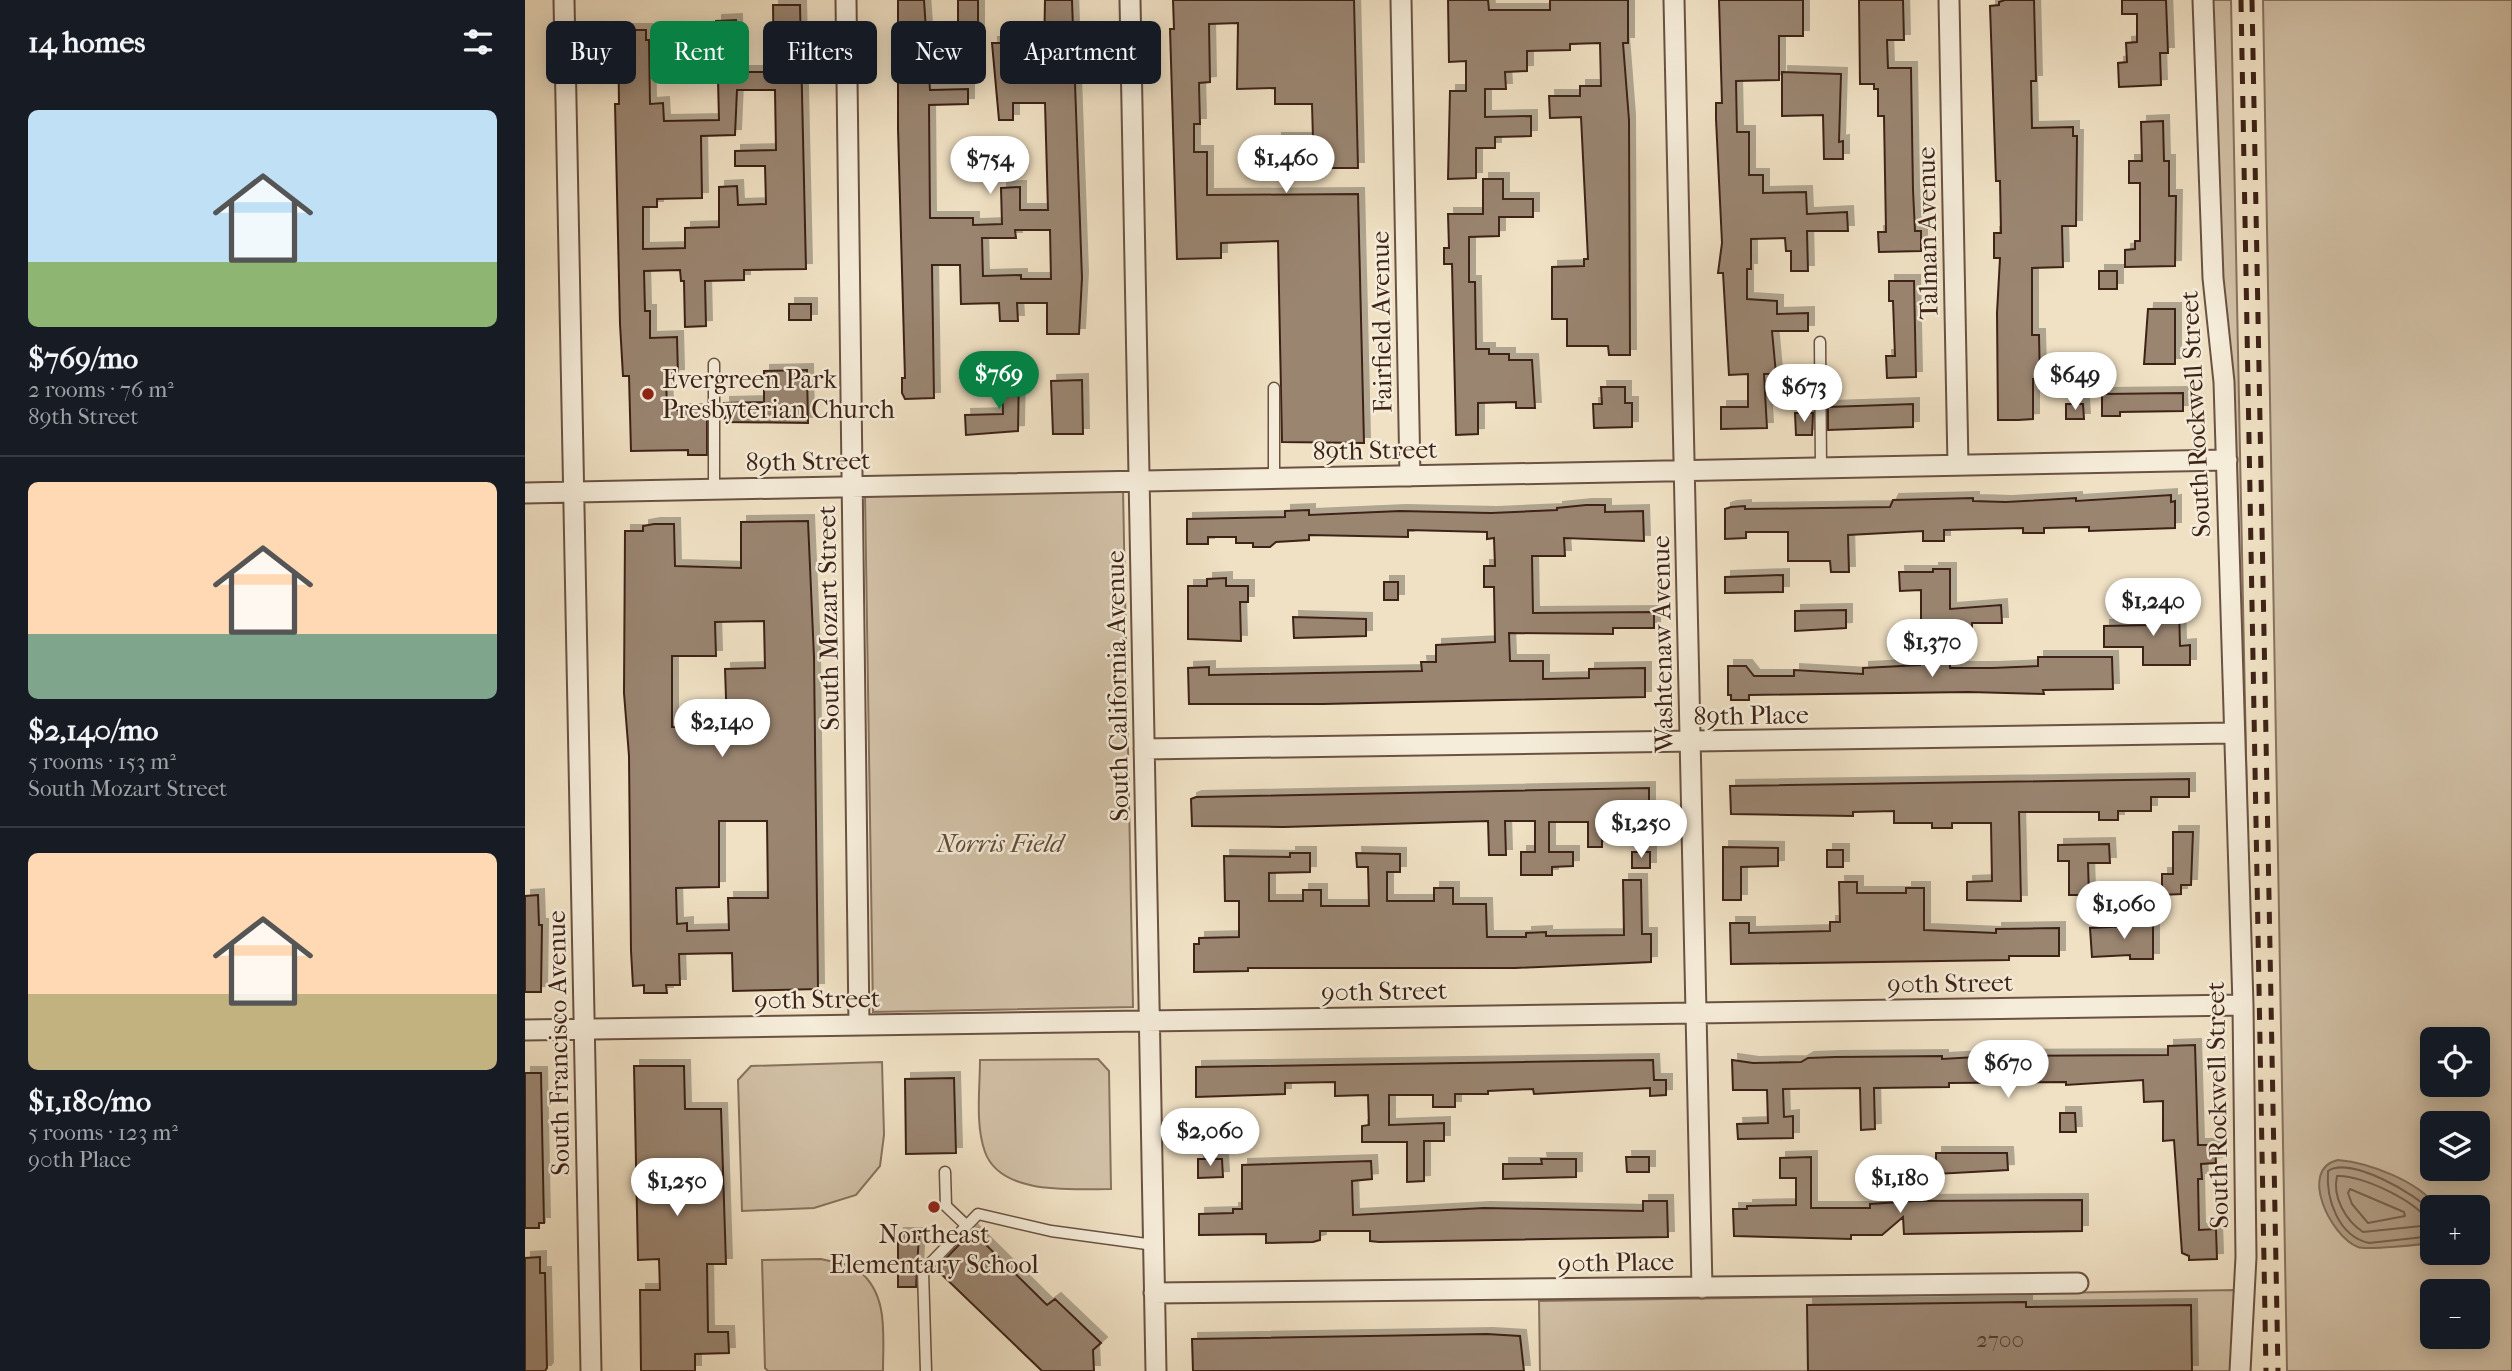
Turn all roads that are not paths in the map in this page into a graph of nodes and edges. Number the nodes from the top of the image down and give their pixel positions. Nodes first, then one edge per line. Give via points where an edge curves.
1 (564, 0) edge
2 (846, 0) edge
3 (1129, 0) edge
4 (1401, 0) edge
5 (1674, 0) edge
6 (1949, 0) edge
7 (2203, 0) edge
8 (1820, 342) dead end
9 (714, 364) dead end
10 (1274, 388) dead end
11 (2227, 460) junction
12 (1958, 465) junction
13 (1821, 468) junction
14 (1684, 471) junction
15 (1410, 476) junction
16 (1274, 479) junction
17 (1139, 481) junction
18 (852, 487) junction
19 (714, 489) junction
20 (574, 492) junction
21 (525, 493) edge
22 (2232, 733) junction
23 (1690, 742) junction
24 (1144, 748) junction
25 (2243, 1005) junction
26 (1696, 1013) junction
27 (1149, 1021) junction
28 (859, 1025) junction
29 (584, 1029) junction
30 (525, 1030) edge
31 (946, 1172) dead end
32 (966, 1225) junction
33 (1154, 1245) junction
34 (2078, 1283) dead end
35 (1702, 1288) junction
36 (1154, 1293) junction
37 (591, 1371) edge
38 (926, 1371) edge
39 (1156, 1371) edge
40 (2240, 1371) edge

1 - 20 street, South Francisco Avenue
2 - 18 street, South Mozart Street
3 - 17 street, South California Avenue
4 - 15 street, Fairfield Avenue
5 - 14 street, Washtenaw Avenue
6 - 12 street, Talman Avenue
7 - 11 street, South Rockwell Street via 2213,278
8 - 13 lane
9 - 19 lane
10 - 16 lane
11 - 12 street, 89th Street
11 - 22 street, South Rockwell Street
12 - 13 street, 89th Street
13 - 14 street, 89th Street
14 - 15 street, 89th Street
14 - 23 street, Washtenaw Avenue
15 - 16 street, 89th Street
16 - 17 street, 89th Street
17 - 18 street, 89th Street
17 - 24 street, South California Avenue
18 - 19 street, 89th Street
18 - 28 street, South Mozart Street
19 - 20 street, 89th Street
20 - 21 street, 89th Street
20 - 29 street, South Francisco Avenue
22 - 23 street, 89th Place
22 - 25 street, South Rockwell Street
23 - 24 street, 89th Place
23 - 26 street, Washtenaw Avenue
24 - 27 street, South California Avenue
25 - 26 street, 90th Street
25 - 40 street, South Rockwell Street via 2246,1257
26 - 27 street, 90th Street
26 - 35 street, Washtenaw Avenue
27 - 28 street, 90th Street
27 - 33 street, South California Avenue
28 - 29 street, 90th Street
29 - 30 street, 90th Street
29 - 37 street, South Francisco Avenue
31 - 32 lane via 946,1206
32 - 33 lane via 978,1214 1051,1231
32 - 38 lane via 923,1271
33 - 36 street, South California Avenue
34 - 35 street, 90th Place
35 - 36 street, 90th Place
36 - 39 street, South California Avenue

